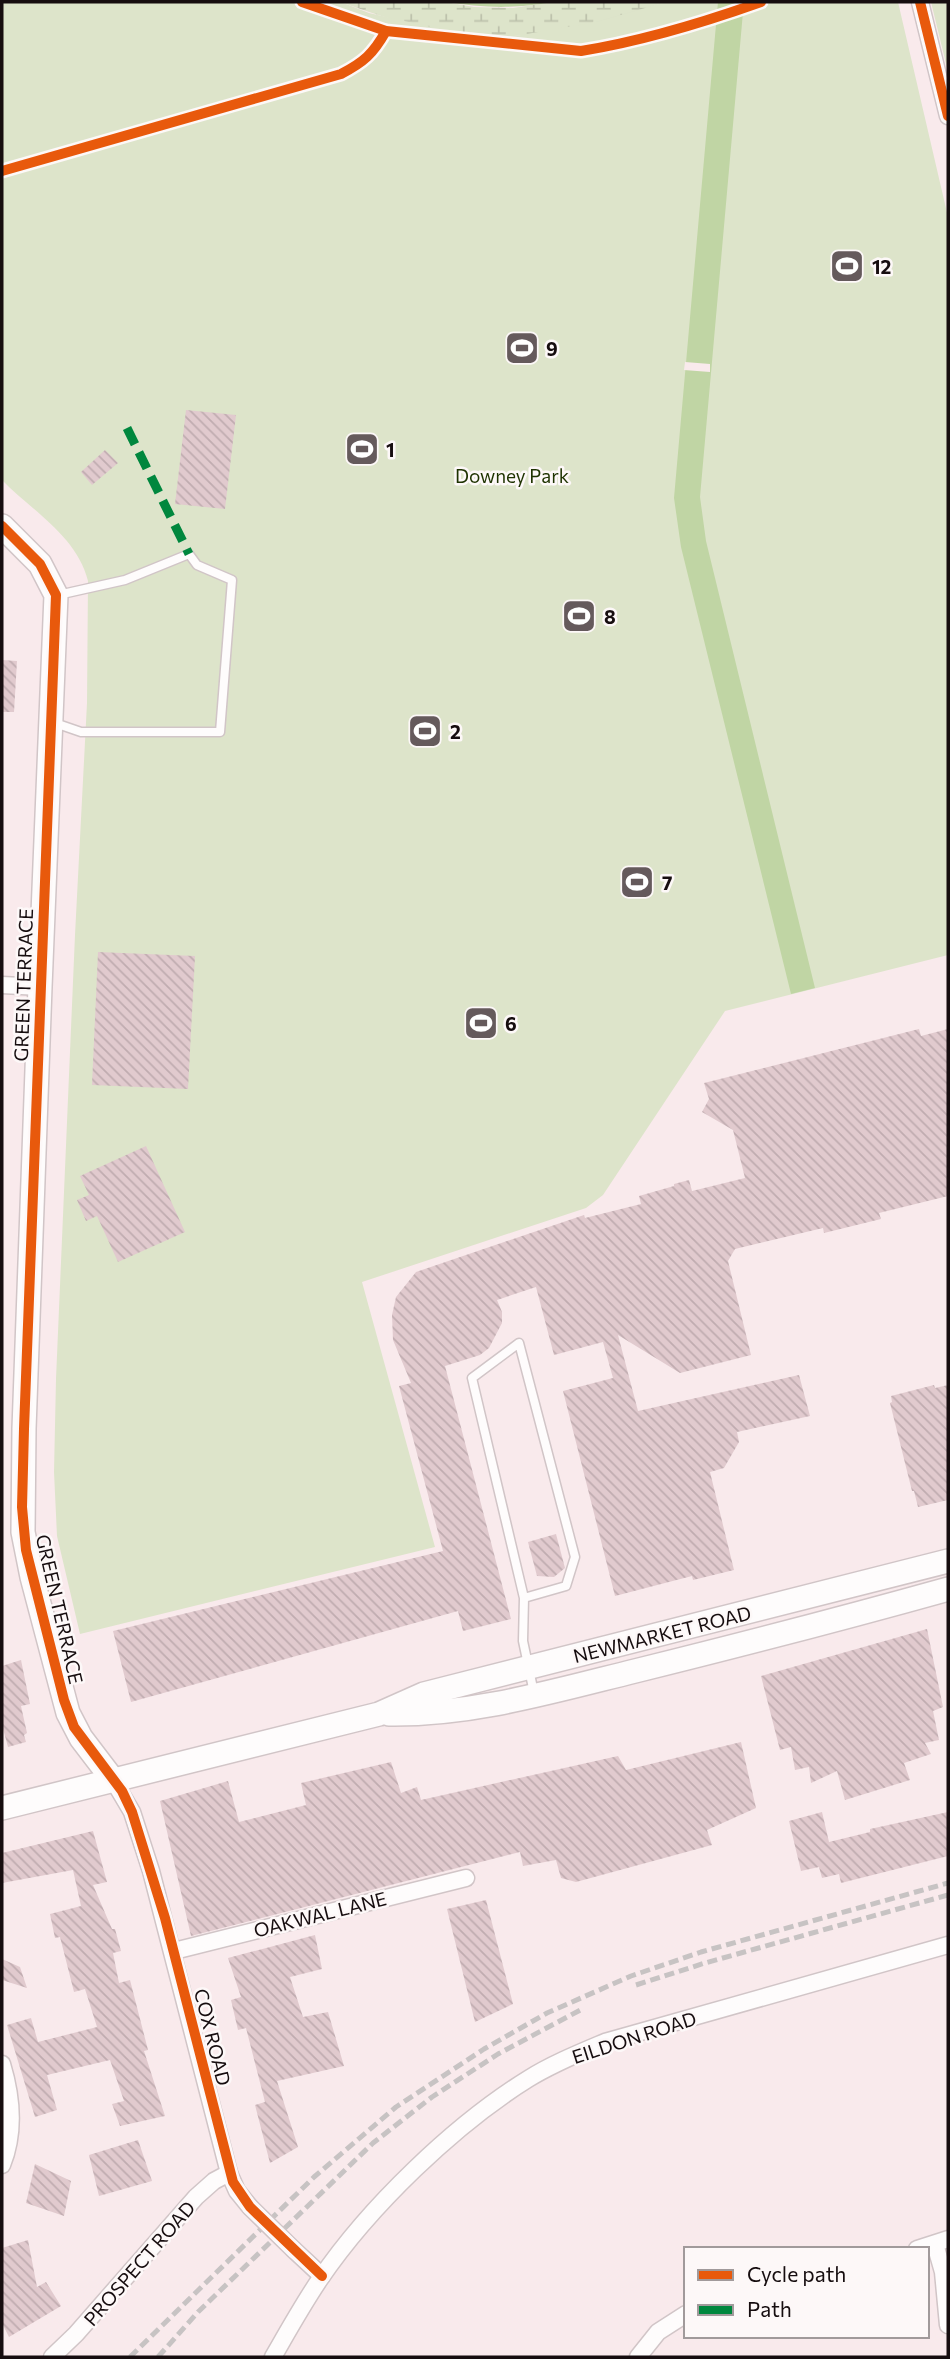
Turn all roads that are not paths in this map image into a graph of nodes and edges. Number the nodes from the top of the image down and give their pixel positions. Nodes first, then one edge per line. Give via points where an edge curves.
1 (920, 2) edge
2 (948, 116) edge
3 (2, 526) edge
4 (56, 595) junction
5 (52, 722) junction
6 (2, 985) edge
7 (40, 987) junction
8 (948, 1561) edge
9 (948, 1589) edge
10 (524, 1598) junction
11 (528, 1668) junction
12 (535, 1696) junction
13 (379, 1714) junction
14 (114, 1780) junction
15 (2, 1808) edge
16 (466, 1878) dead end
17 (948, 1945) edge
18 (174, 1951) junction
19 (2, 2064) edge
20 (2, 2165) edge
21 (229, 2173) junction
22 (942, 2241) edge
23 (922, 2247) edge
24 (322, 2276) junction
25 (684, 2315) edge
26 (948, 2325) edge
27 (52, 2357) edge
28 (273, 2357) edge
29 (638, 2357) edge

1 - 2 street
3 - 4 main road, GREEN TERRACE via 40,564
4 - 5 main road, GREEN TERRACE
4 - 5 lane via 125,580 188,554 197,565 232,580 220,732 81,732
5 - 7 main road, GREEN TERRACE
6 - 7 street
7 - 14 main road, GREEN TERRACE via 23,1532 68,1713
8 - 11 main road, NEWMARKET ROAD
9 - 12 main road, NEWMARKET ROAD
10 - 10 lane via 472,1378 519,1343 575,1558 566,1586
10 - 11 lane via 522,1629
11 - 12 lane
11 - 13 main road, NEWMARKET ROAD via 424,1694
12 - 13 main road, NEWMARKET ROAD via 427,1714
13 - 14 main road, NEWMARKET ROAD
14 - 15 main road, NEWMARKET ROAD
14 - 18 street, COX ROAD via 132,1812
16 - 18 street, OAKWAL LANE
17 - 24 street, EILDON ROAD via 606,2042 564,2059 458,2129 378,2208
18 - 21 street, COX ROAD
19 - 20 street via 10,2113
21 - 24 street, COX ROAD, bridge via 250,2207
21 - 27 street, PROSPECT ROAD via 196,2197
22 - 23 street
22 - 26 street
24 - 28 street, EILDON ROAD
25 - 29 street via 657,2332

